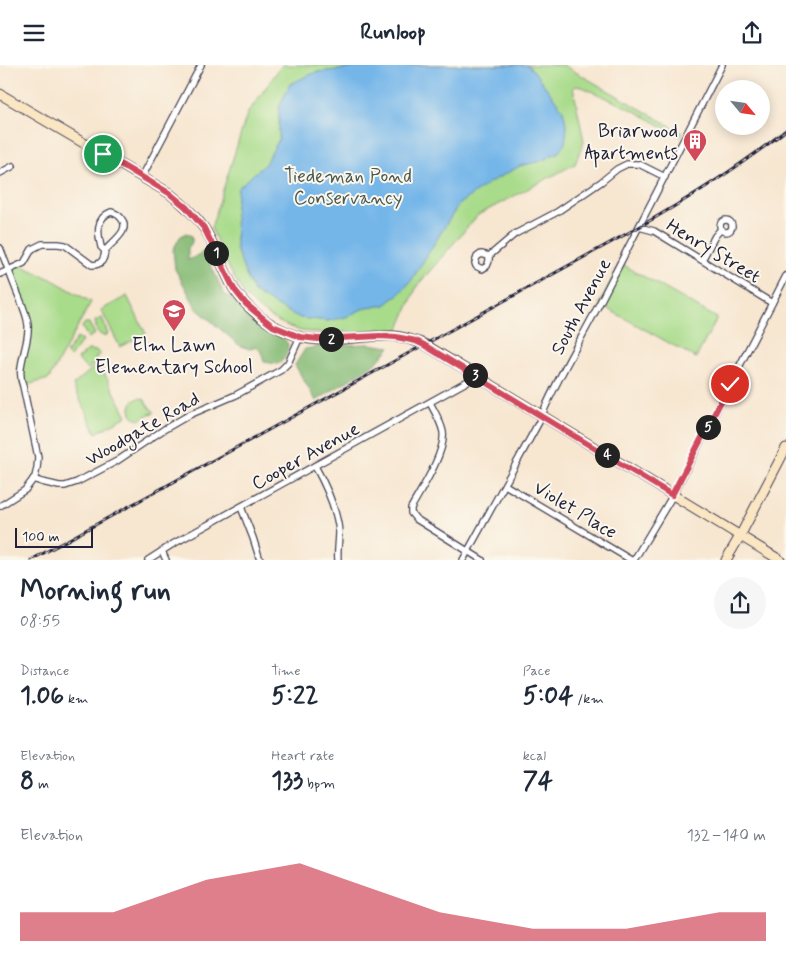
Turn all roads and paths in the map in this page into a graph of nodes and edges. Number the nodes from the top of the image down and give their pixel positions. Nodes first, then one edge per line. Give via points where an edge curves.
1 (201, 65) edge
2 (722, 65) edge
3 (0, 94) edge
4 (13, 166) dead end
5 (0, 173) edge
6 (142, 177) junction
7 (665, 177) junction
8 (639, 227) junction
9 (721, 229) dead end
10 (0, 248) edge
11 (105, 251) junction
12 (489, 256) dead end
13 (702, 260) junction
14 (9, 271) junction
15 (0, 275) edge
16 (786, 276) edge
17 (772, 303) junction
18 (300, 337) junction
19 (477, 377) junction
20 (430, 403) junction
21 (542, 415) junction
22 (786, 448) edge
23 (315, 466) junction
24 (34, 479) junction
25 (505, 485) junction
26 (672, 495) junction
27 (0, 506) edge
28 (240, 507) junction
29 (740, 536) junction
30 (162, 551) junction
31 (468, 551) junction
32 (148, 560) edge
33 (166, 560) edge
34 (260, 560) edge
35 (338, 560) edge
36 (463, 560) edge
37 (482, 560) edge
38 (632, 560) edge
39 (726, 560) edge
40 (780, 560) edge

1 - 6 street
2 - 7 street, South Avenue
3 - 6 main road
4 - 5 street
6 - 18 main road via 169,193 204,228 234,289 246,304 273,326
7 - 8 street, South Avenue
7 - 12 street via 633,163 620,167 557,212 515,234
8 - 13 street, Henry Street via 654,231
8 - 21 street, South Avenue
9 - 13 street
10 - 14 street
11 - 11 street via 101,247 98,229 104,215 111,212 118,214 124,223 119,237
11 - 14 street via 102,261 92,265 65,245 42,244 32,249 24,263
13 - 17 street, Henry Street
14 - 15 street
14 - 24 street via 28,323 20,374 38,457
16 - 17 street
17 - 26 street
18 - 19 main road via 405,338 429,347
18 - 24 street, Woodgate Road via 291,358 281,370 163,430 78,482 59,486
19 - 20 street, Cooper Avenue
19 - 21 main road
20 - 23 street, Cooper Avenue
20 - 31 street via 443,432 443,442 411,513
21 - 25 street, South Avenue
21 - 26 main road
22 - 29 main road
23 - 28 street, Cooper Avenue
23 - 35 street via 329,493 335,515 339,534
24 - 27 street via 25,490
25 - 31 street, South Avenue
25 - 38 street, Violet Place
26 - 29 main road
26 - 38 street
28 - 30 street, Cooper Avenue
28 - 34 street
29 - 39 main road
29 - 40 main road
30 - 32 street, Cooper Avenue
30 - 33 street
31 - 36 street, South Avenue
31 - 37 street

